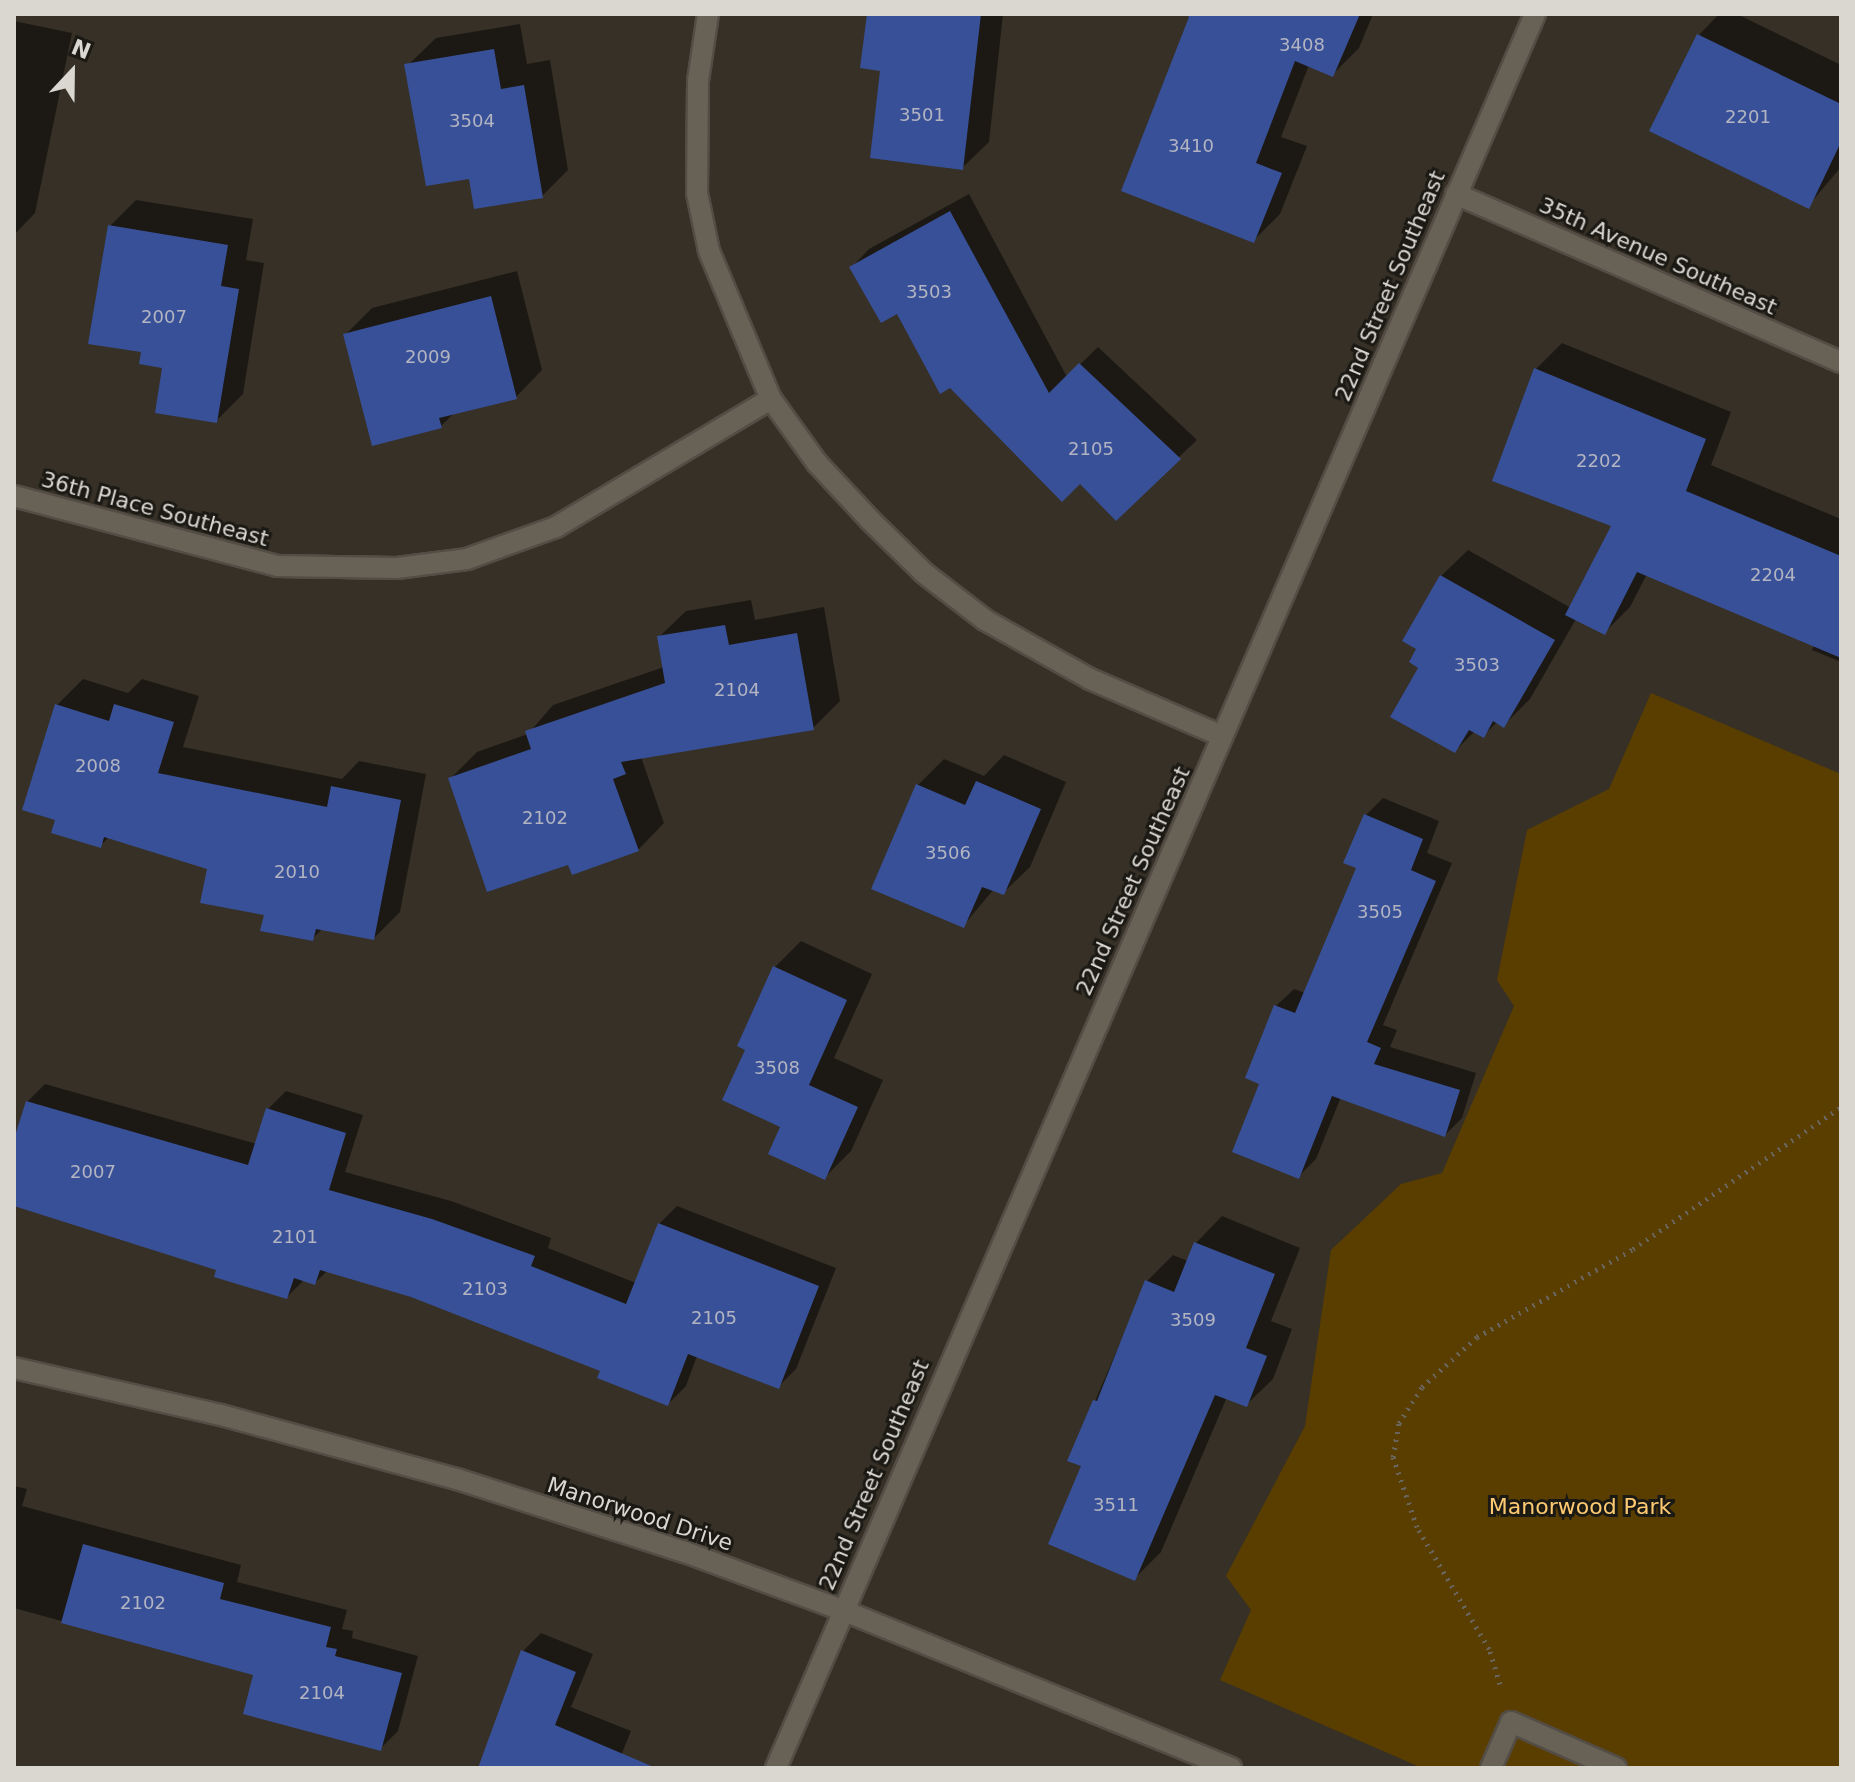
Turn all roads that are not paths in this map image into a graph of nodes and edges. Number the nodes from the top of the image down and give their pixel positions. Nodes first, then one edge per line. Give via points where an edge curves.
1 (708, 14) edge
2 (1535, 14) edge
3 (1456, 194) junction
4 (1841, 362) edge
5 (771, 399) junction
6 (14, 496) edge
7 (1222, 736) junction
8 (14, 1368) edge
9 (842, 1610) junction
10 (776, 1768) edge
11 (1231, 1768) edge
12 (1491, 1768) edge
13 (1616, 1768) edge

1 - 5 street via 698,81 697,193 709,251
2 - 3 street, 22nd Street Southeast
3 - 4 street, 35th Avenue Southeast
3 - 7 street, 22nd Street Southeast
5 - 6 street, 36th Place Southeast via 556,527 467,559 397,568 277,566
5 - 7 street via 817,463 869,519 924,573 985,620 1090,679
7 - 9 street, 22nd Street Southeast
8 - 9 street, Manorwood Drive via 221,1415 457,1479
9 - 10 street, 22nd Street Southeast
9 - 11 street, Manorwood Drive
12 - 13 street via 1511,1722

